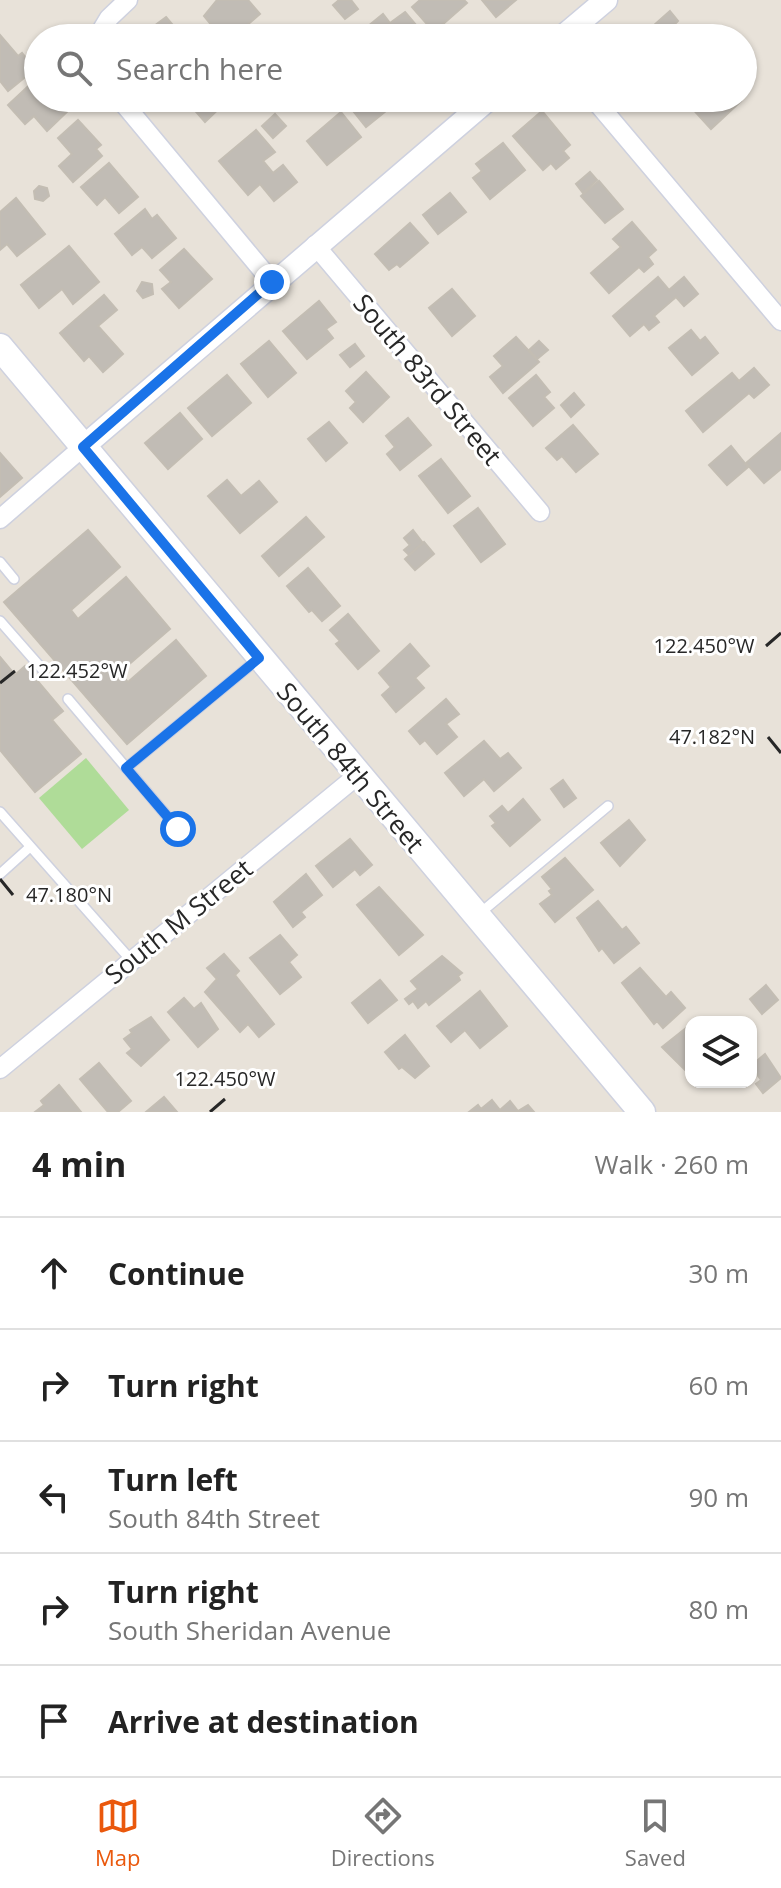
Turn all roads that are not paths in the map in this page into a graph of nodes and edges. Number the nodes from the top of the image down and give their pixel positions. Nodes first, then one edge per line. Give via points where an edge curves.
1 (128, 0) edge
2 (606, 0) edge
3 (105, 24) edge
4 (578, 24) edge
5 (131, 112) edge
6 (473, 112) edge
7 (605, 112) edge
8 (315, 245) junction
9 (272, 282) junction
10 (781, 321) edge
11 (0, 347) edge
12 (83, 447) junction
13 (540, 512) dead end
14 (0, 519) edge
15 (0, 562) edge
16 (14, 579) dead end
17 (0, 621) edge
18 (259, 658) junction
19 (43, 670) dead end
20 (68, 699) dead end
21 (126, 768) junction
22 (358, 775) junction
23 (608, 806) dead end
24 (1, 815) edge
25 (178, 829) dead end
26 (30, 847) junction
27 (0, 874) edge
28 (476, 916) junction
29 (130, 959) junction
30 (0, 1069) edge
31 (642, 1112) edge

1 - 3 street
2 - 4 street
5 - 9 street
6 - 8 street
7 - 10 street
8 - 9 street
8 - 13 street, South 83rd Street
9 - 12 street
11 - 12 main road, South 84th Street
12 - 14 street
12 - 18 main road, South 84th Street
15 - 16 lane
17 - 19 lane
18 - 21 lane
18 - 22 main road, South 84th Street
20 - 21 lane
21 - 25 lane
22 - 28 main road, South 84th Street
22 - 29 street, South M Street
23 - 28 lane
24 - 26 lane
26 - 27 lane
26 - 29 lane
28 - 31 main road, South 84th Street
29 - 30 street, South M Street

